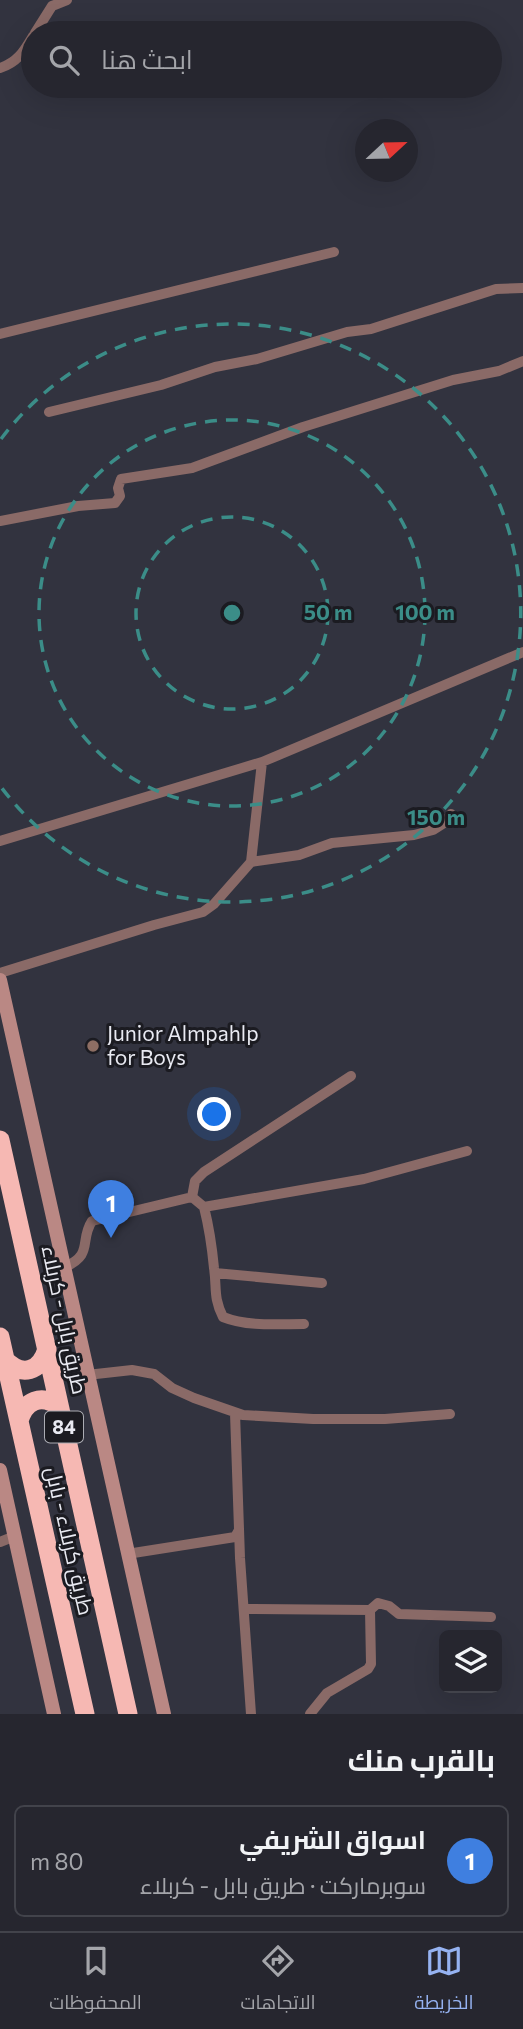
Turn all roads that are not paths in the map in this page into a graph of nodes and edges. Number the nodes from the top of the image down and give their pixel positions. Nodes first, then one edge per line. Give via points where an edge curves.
1 (67, 0) edge
2 (50, 3) edge
3 (41, 21) edge
4 (21, 55) edge
5 (0, 68) edge
6 (334, 252) dead end
7 (523, 288) edge
8 (0, 334) edge
9 (523, 361) edge
10 (49, 412) dead end
11 (0, 521) edge
12 (523, 654) edge
13 (262, 762) junction
14 (451, 814) dead end
15 (0, 841) edge
16 (251, 862) junction
17 (0, 973) edge
18 (0, 980) edge
19 (351, 1076) dead end
20 (0, 1140) edge
21 (467, 1151) dead end
22 (192, 1197) junction
23 (204, 1207) junction
24 (65, 1267) junction
25 (215, 1273) junction
26 (322, 1283) dead end
27 (304, 1324) dead end
28 (0, 1337) edge
29 (47, 1349) junction
30 (5, 1360) junction
31 (87, 1375) junction
32 (59, 1406) junction
33 (235, 1413) junction
34 (450, 1414) dead end
35 (19, 1420) junction
36 (0, 1470) edge
37 (239, 1530) junction
38 (15, 1536) junction
39 (0, 1542) edge
40 (127, 1554) junction
41 (244, 1609) junction
42 (370, 1610) junction
43 (491, 1617) dead end
44 (54, 1714) edge
45 (85, 1714) edge
46 (128, 1714) edge
47 (164, 1714) edge
48 (251, 1714) edge
49 (310, 1714) edge

1 - 2 street
2 - 3 street
4 - 5 street
6 - 8 street
7 - 10 street via 496,289 370,329
9 - 11 street via 303,427 192,468 121,479 115,503
12 - 13 street
13 - 15 street
13 - 16 street
14 - 16 street via 433,830 332,842 299,855
16 - 17 street via 204,912
18 - 24 main road
19 - 22 street via 204,1172 195,1181
20 - 29 highway, طريق بابل - كربلاء / 84
21 - 23 street via 364,1179
22 - 23 street
22 - 24 street via 92,1222 85,1251 77,1262
23 - 25 street
24 - 31 main road
25 - 26 street
25 - 27 street via 214,1293 223,1317 255,1324
28 - 30 highway, طريق كربلاء - بابل / 84
29 - 30 highway via 36,1368 13,1368
29 - 32 highway, طريق بابل - كربلاء / 84
30 - 35 highway, طريق كربلاء - بابل / 84
31 - 33 street via 132,1370 154,1374 172,1388
31 - 40 main road
32 - 35 highway via 50,1400 29,1402
32 - 46 highway, طريق بابل - كربلاء / 84
33 - 34 street via 313,1419
33 - 37 street
35 - 45 highway, طريق كربلاء - بابل / 84
36 - 38 main road
37 - 40 street via 235,1537
37 - 41 street
38 - 39 street
38 - 44 main road
40 - 47 main road
41 - 42 street
41 - 48 street
42 - 43 street via 378,1603 399,1614
42 - 49 street via 368,1669 327,1693

